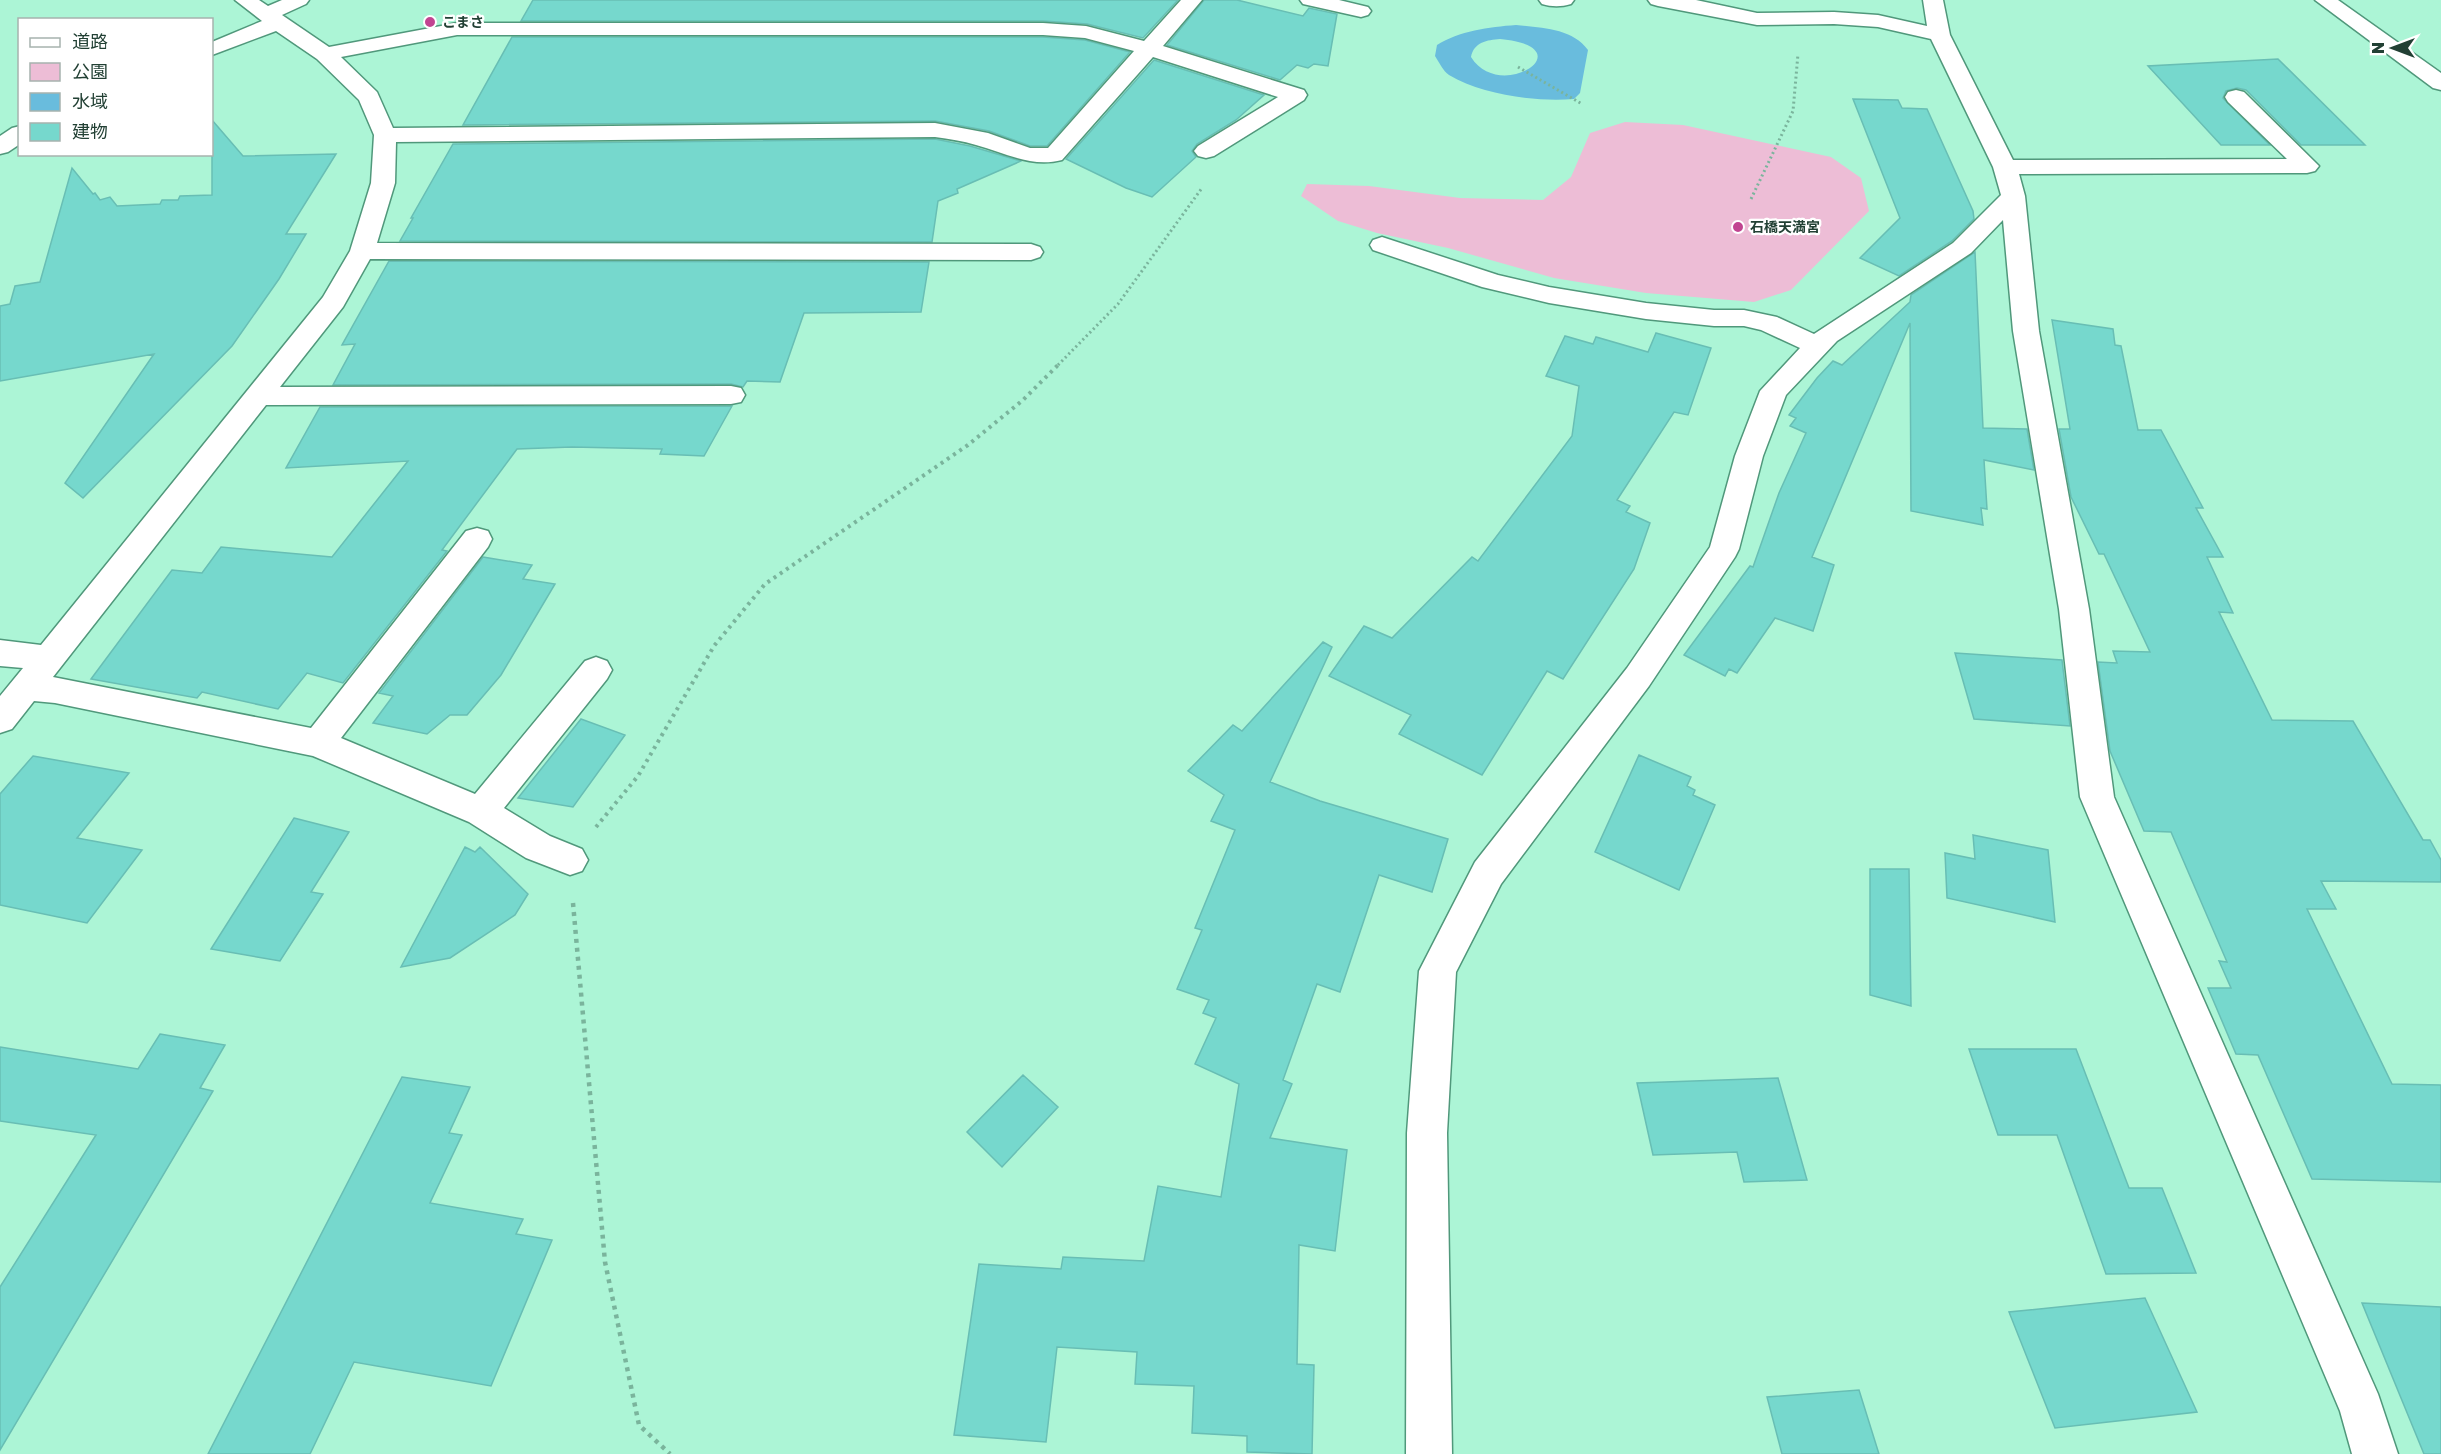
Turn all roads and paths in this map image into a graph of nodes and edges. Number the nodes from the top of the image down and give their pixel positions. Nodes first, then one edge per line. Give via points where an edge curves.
1 (245, 0) edge
2 (299, 0) edge
3 (1192, 0) edge
4 (1310, 0) edge
5 (1549, 0) edge
6 (1564, 0) edge
7 (1658, 0) edge
8 (1933, 0) edge
9 (2325, 0) edge
10 (1361, 11) dead end
11 (274, 18) junction
12 (1793, 21) junction
13 (1939, 35) junction
14 (213, 48) edge
15 (1150, 49) junction
16 (325, 54) junction
17 (1518, 68) dead end
18 (2441, 83) edge
19 (2236, 97) dead end
20 (1582, 104) dead end
21 (18, 135) edge
22 (385, 135) junction
23 (0, 147) edge
24 (1206, 152) dead end
25 (2009, 181) junction
26 (1206, 182) dead end
27 (1751, 199) dead end
28 (1382, 245) dead end
29 (362, 251) junction
30 (1031, 252) dead end
31 (1817, 346) junction
32 (731, 395) dead end
33 (259, 396) junction
34 (477, 539) dead end
35 (0, 653) edge
36 (49, 659) junction
37 (596, 670) dead end
38 (27, 687) junction
39 (0, 720) edge
40 (318, 743) junction
41 (481, 812) junction
42 (570, 860) junction
43 (670, 1454) edge
44 (1429, 1454) edge
45 (2375, 1454) edge

1 - 11 street
2 - 11 street
3 - 15 street
4 - 10 street
5 - 6 street
7 - 12 street via 1757,20
8 - 13 street
9 - 18 street
11 - 14 street
11 - 16 street
12 - 13 street via 1878,21
12 - 27 path via 1798,44 1793,111
13 - 25 street
15 - 16 street via 1086,32 1042,29 457,29
15 - 22 street via 1054,155 1026,155 980,138 934,130
15 - 24 street via 1296,95
16 - 22 street via 369,97
17 - 20 path
19 - 25 street via 2307,166
21 - 23 street
22 - 29 street via 383,183
25 - 31 street via 1962,248
25 - 45 street via 2026,330 2074,609 2097,797 2362,1410
26 - 42 path via 1118,304 1023,400 968,445 765,584 714,646 638,776
28 - 31 street via 1491,282 1646,311 1744,318 1768,323
29 - 30 street
29 - 33 street via 334,301
31 - 44 street via 1774,391 1749,456 1724,549 1638,677 1488,873 1438,971 1427,1133
32 - 33 street
33 - 36 street
34 - 40 street
35 - 36 street
36 - 38 street
37 - 41 street
38 - 39 street
38 - 40 street
40 - 41 street
41 - 42 street via 538,847
42 - 43 path via 605,1262 639,1425

